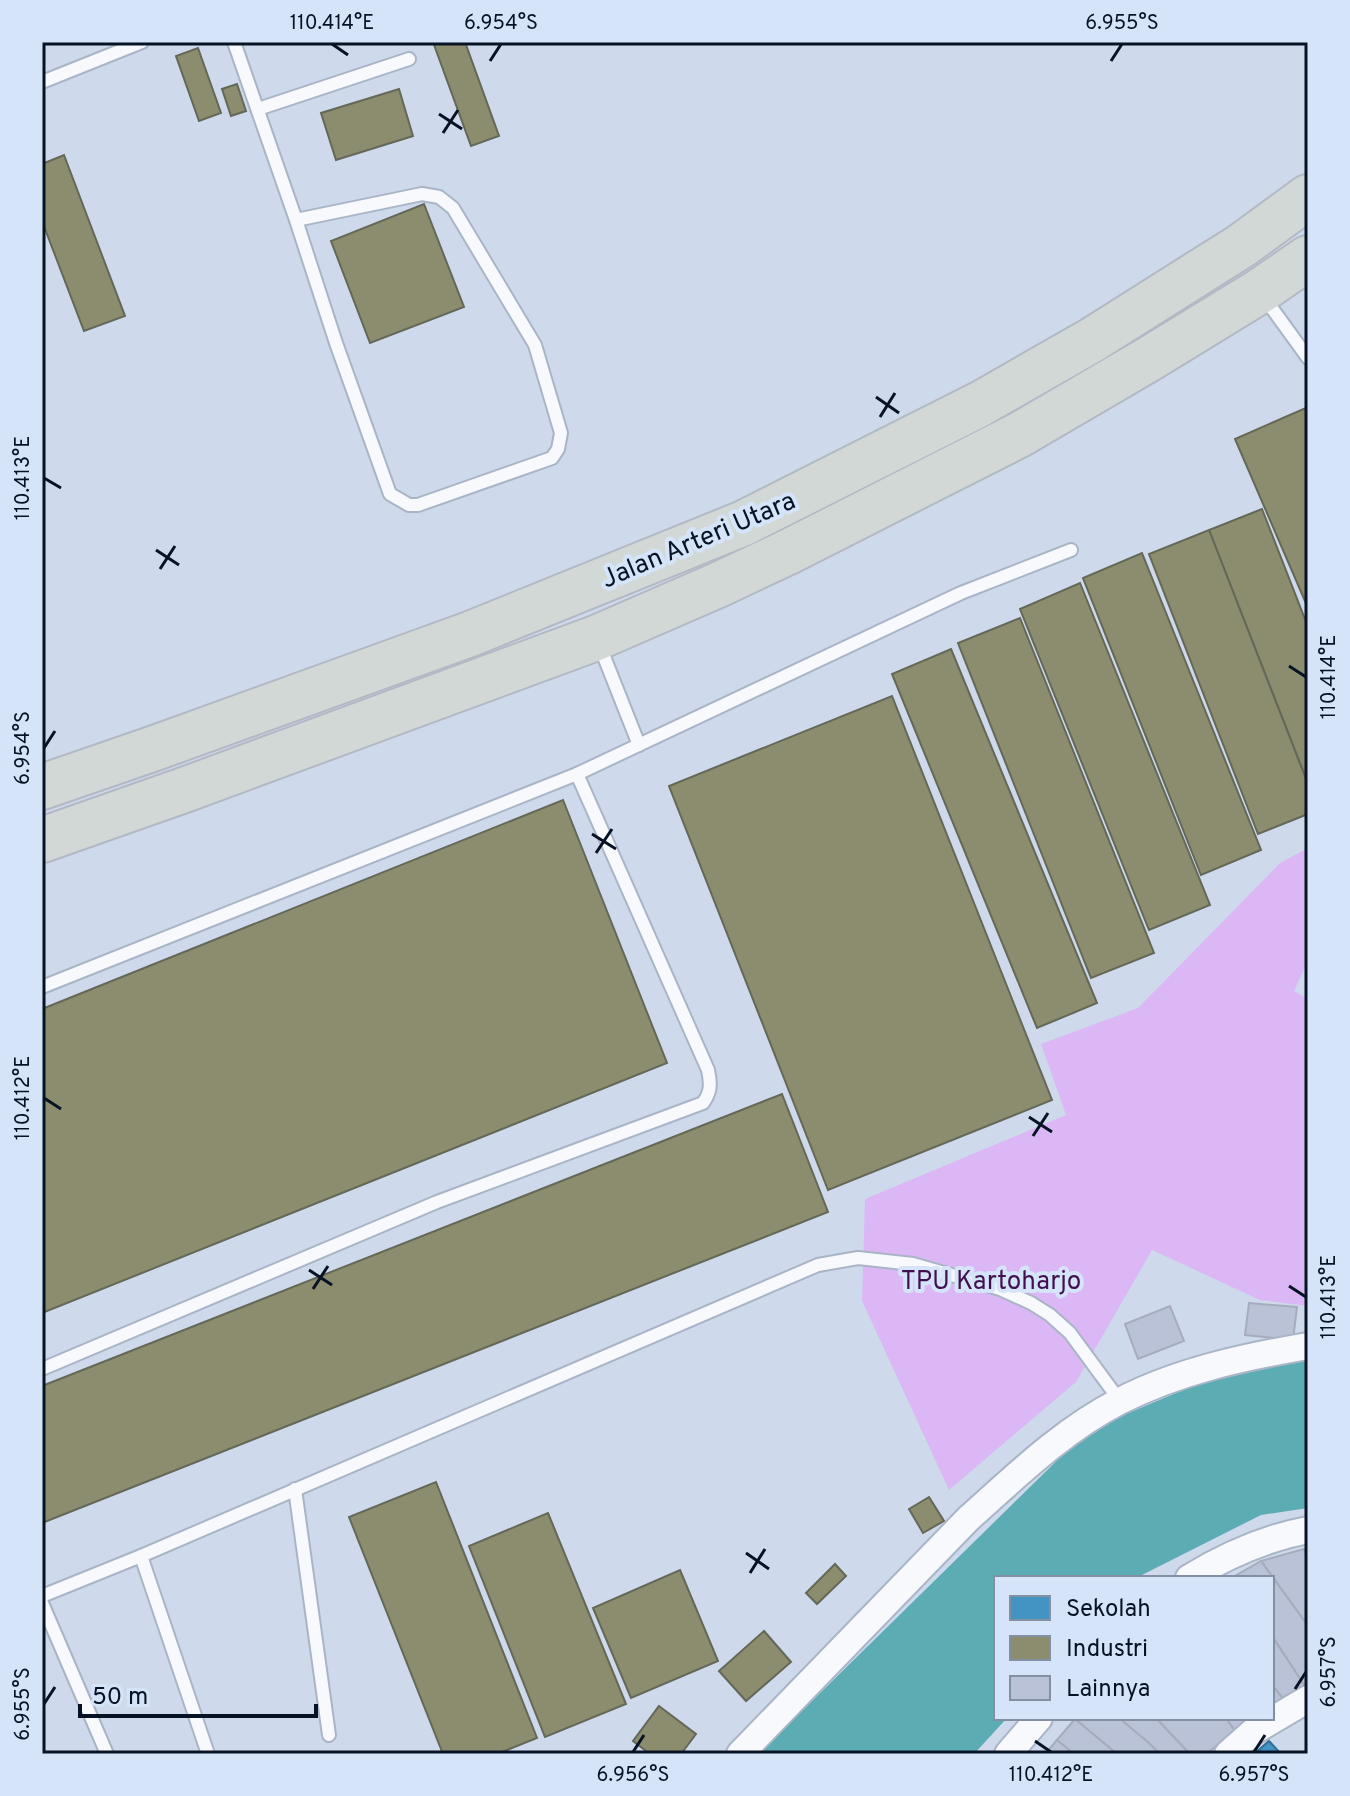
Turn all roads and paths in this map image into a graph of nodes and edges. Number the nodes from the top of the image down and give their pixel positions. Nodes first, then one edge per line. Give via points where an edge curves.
1 (142, 42) edge
2 (234, 42) edge
3 (409, 59) dead end
4 (42, 82) edge
5 (258, 109) junction
6 (1308, 197) edge
7 (296, 220) junction
8 (1308, 258) edge
9 (1272, 308) junction
10 (1308, 358) edge
11 (1071, 550) dead end
12 (601, 651) junction
13 (639, 745) junction
14 (577, 774) junction
15 (42, 787) edge
16 (42, 840) edge
17 (42, 987) edge
18 (1308, 1346) edge
19 (42, 1369) edge
20 (1120, 1401) junction
21 (295, 1489) junction
22 (1308, 1530) edge
23 (141, 1556) junction
24 (1192, 1576) edge
25 (42, 1596) edge
26 (42, 1603) edge
27 (1308, 1699) edge
28 (1274, 1719) edge
29 (1037, 1720) edge
30 (1273, 1720) edge
31 (329, 1735) dead end
32 (107, 1754) edge
33 (208, 1754) edge
34 (740, 1754) edge
35 (1008, 1754) edge
36 (1228, 1754) edge

1 - 4 lane
2 - 5 lane
3 - 5 lane
5 - 7 lane
6 - 15 highway, Jalan Arteri Utara via 1092,340 980,404 744,523 470,634
7 - 7 lane via 390,494 418,505 552,458 561,433 535,345 453,208 439,197 422,194
8 - 9 highway, Jalan Arteri Utara
9 - 10 lane
9 - 12 highway, Jalan Arteri Utara via 1149,359 1019,435 718,585
11 - 13 lane via 961,593
12 - 13 lane
12 - 16 highway, Jalan Arteri Utara
13 - 14 lane
14 - 17 lane
14 - 19 lane via 708,1070 710,1091 703,1103 437,1202
18 - 20 street via 1206,1367
20 - 21 lane via 1070,1333 1031,1303 913,1264 858,1258 818,1265
20 - 34 street via 1049,1448 979,1510
21 - 23 lane
21 - 31 lane
22 - 24 street via 1250,1546
23 - 25 lane
23 - 33 lane
26 - 32 lane
27 - 28 street
29 - 35 street
30 - 36 street

